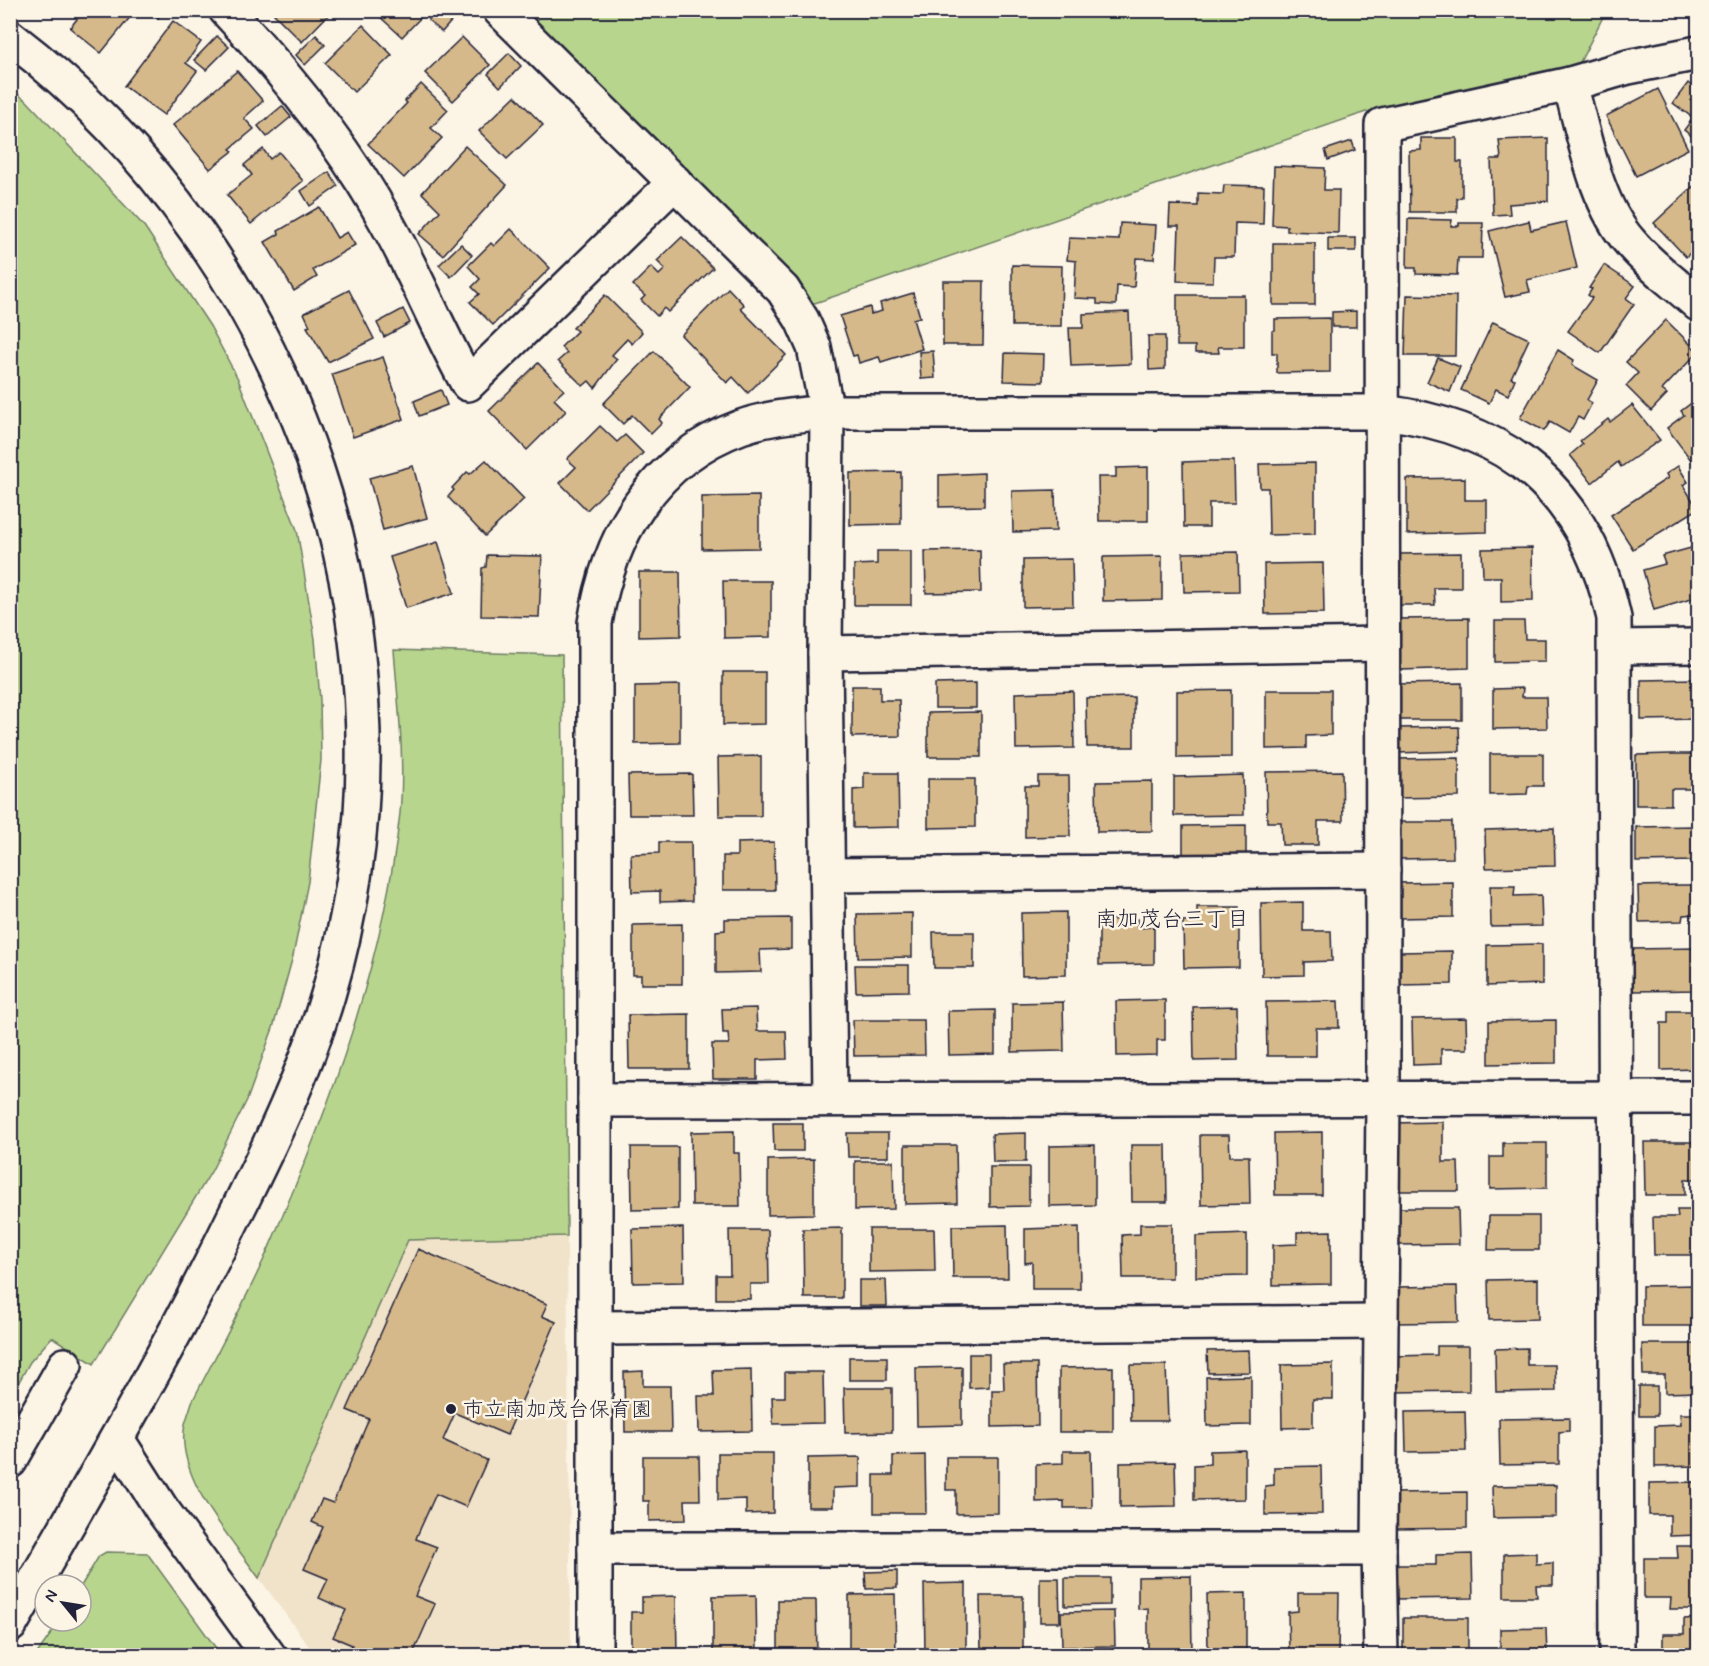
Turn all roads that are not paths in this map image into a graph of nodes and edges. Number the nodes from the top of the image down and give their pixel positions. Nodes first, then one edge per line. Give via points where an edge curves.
1 (226, 10) edge
2 (500, 10) edge
3 (10, 37) edge
4 (1698, 53) edge
5 (1570, 84) junction
6 (675, 182) junction
7 (1698, 304) edge
8 (827, 412) junction
9 (1382, 412) junction
10 (1382, 644) junction
11 (1698, 646) edge
12 (1616, 647) junction
13 (825, 652) junction
14 (1383, 870) junction
15 (828, 875) junction
16 (1383, 1098) junction
17 (1616, 1098) junction
18 (1698, 1098) edge
19 (830, 1099) junction
20 (595, 1100) junction
21 (1381, 1322) junction
22 (595, 1329) junction
23 (64, 1365) dead end
24 (117, 1439) junction
25 (10, 1461) edge
26 (595, 1548) junction
27 (1378, 1548) junction
28 (10, 1624) edge
29 (269, 1656) edge
30 (595, 1656) edge
31 (1381, 1656) edge
32 (1617, 1656) edge

1 - 6 street via 310,106 350,163 387,223 468,384
2 - 6 street
3 - 24 street via 90,105 140,157 225,270 260,332 291,397 326,494 344,564 362,708 357,852 346,923 316,1033 278,1129 185,1317
4 - 5 street
5 - 7 street via 1602,195 1613,219 1652,266
5 - 9 street via 1382,125
6 - 8 street via 783,290 814,347
8 - 9 street
8 - 13 street
8 - 20 street via 741,427 686,458 641,502 611,554 595,623
9 - 10 street
9 - 12 street via 1456,426 1492,442 1525,464 1554,491 1594,550 1614,618
10 - 13 street
10 - 14 street
11 - 12 street
12 - 17 street
13 - 15 street
14 - 15 street
14 - 16 street
15 - 19 street
16 - 17 street
16 - 19 street
16 - 21 street
17 - 18 street
17 - 32 street
19 - 20 street
20 - 22 street
21 - 22 street
21 - 27 street
22 - 26 street
23 - 25 street
24 - 28 street
24 - 29 street via 161,1509
26 - 27 street
26 - 30 street
27 - 31 street

